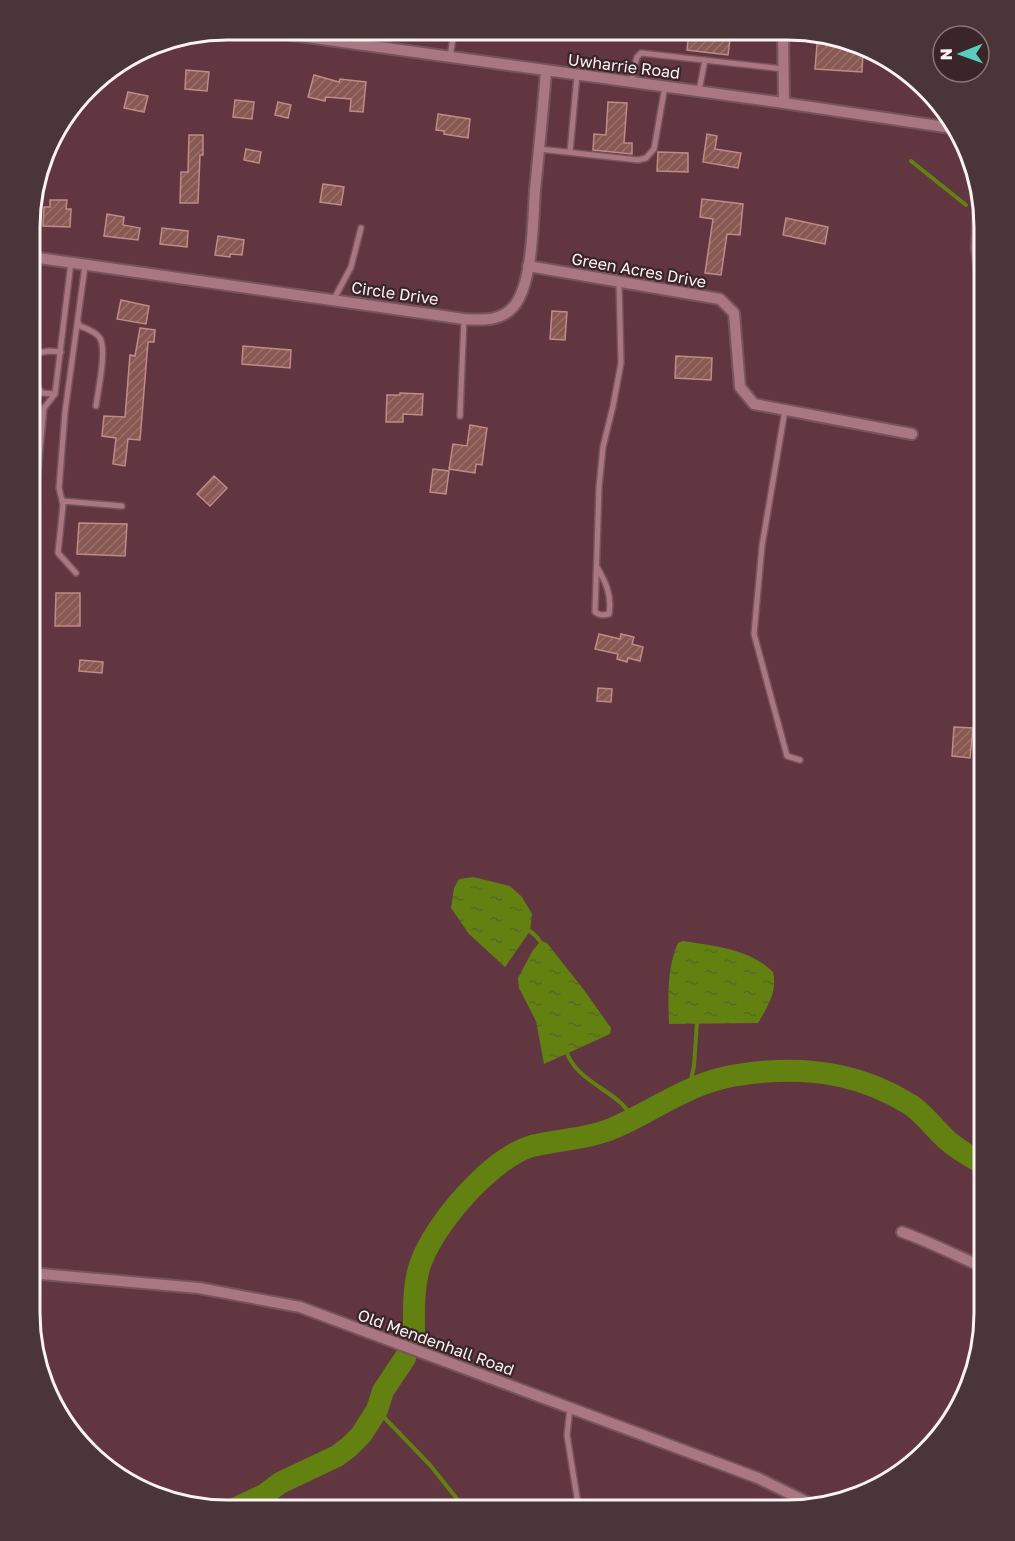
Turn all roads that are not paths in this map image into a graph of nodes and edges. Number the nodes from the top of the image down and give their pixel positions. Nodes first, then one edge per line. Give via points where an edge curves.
1 (348, 40) edge
2 (453, 40) edge
3 (783, 40) edge
4 (450, 57) junction
5 (705, 60) junction
6 (785, 69) junction
7 (546, 71) junction
8 (577, 75) junction
9 (630, 82) junction
10 (665, 86) junction
11 (699, 91) junction
12 (784, 103) junction
13 (944, 127) edge
14 (539, 148) junction
15 (570, 152) junction
16 (361, 228) dead end
17 (40, 258) edge
18 (71, 262) junction
19 (86, 264) junction
20 (528, 266) junction
21 (619, 282) junction
22 (334, 299) junction
23 (464, 318) junction
24 (78, 322) junction
25 (61, 352) junction
26 (40, 353) edge
27 (40, 390) edge
28 (56, 394) junction
29 (96, 405) dead end
30 (785, 410) junction
31 (460, 416) dead end
32 (912, 434) dead end
33 (40, 450) edge
34 (62, 501) junction
35 (122, 506) dead end
36 (597, 567) junction
37 (76, 573) dead end
38 (800, 760) dead end
39 (902, 1232) dead end
40 (974, 1263) edge
41 (40, 1274) edge
42 (570, 1408) junction
43 (802, 1499) edge
44 (577, 1500) edge

1 - 4 street, Uwharrie Road
2 - 4 lane
3 - 6 street
4 - 7 street, Uwharrie Road
5 - 6 lane
5 - 9 lane via 642,53 637,57
5 - 11 lane
6 - 12 street
7 - 8 street, Uwharrie Road
7 - 14 street, Circle Drive
8 - 9 street, Uwharrie Road
8 - 15 lane
9 - 10 street, Uwharrie Road
10 - 11 street, Uwharrie Road
10 - 15 lane via 654,149 646,158
11 - 12 street, Uwharrie Road
12 - 13 street, Uwharrie Road
14 - 15 lane
14 - 20 street, Circle Drive
16 - 22 lane via 351,267
17 - 18 street, Circle Drive
18 - 19 street, Circle Drive
18 - 25 lane
19 - 22 street, Circle Drive
19 - 24 lane
20 - 21 street, Green Acres Drive
20 - 23 street, Circle Drive via 513,308 500,317
21 - 30 street, Green Acres Drive via 720,299 734,313 740,387 754,404
21 - 36 lane via 621,363 603,447
22 - 23 street, Circle Drive
23 - 31 lane
24 - 29 lane via 101,339
24 - 34 lane via 65,412 59,488
25 - 26 lane
25 - 28 lane
27 - 28 lane
28 - 33 lane via 44,408
30 - 32 street, Green Acres Drive
30 - 38 lane via 762,546 754,634 787,756
34 - 35 lane
34 - 37 lane via 58,553
36 - 36 lane via 595,612 609,614 606,582
39 - 40 street
41 - 42 street, Old Mendenhall Road via 199,1288 300,1307
42 - 43 street, Old Mendenhall Road via 758,1478
42 - 44 lane via 567,1435

